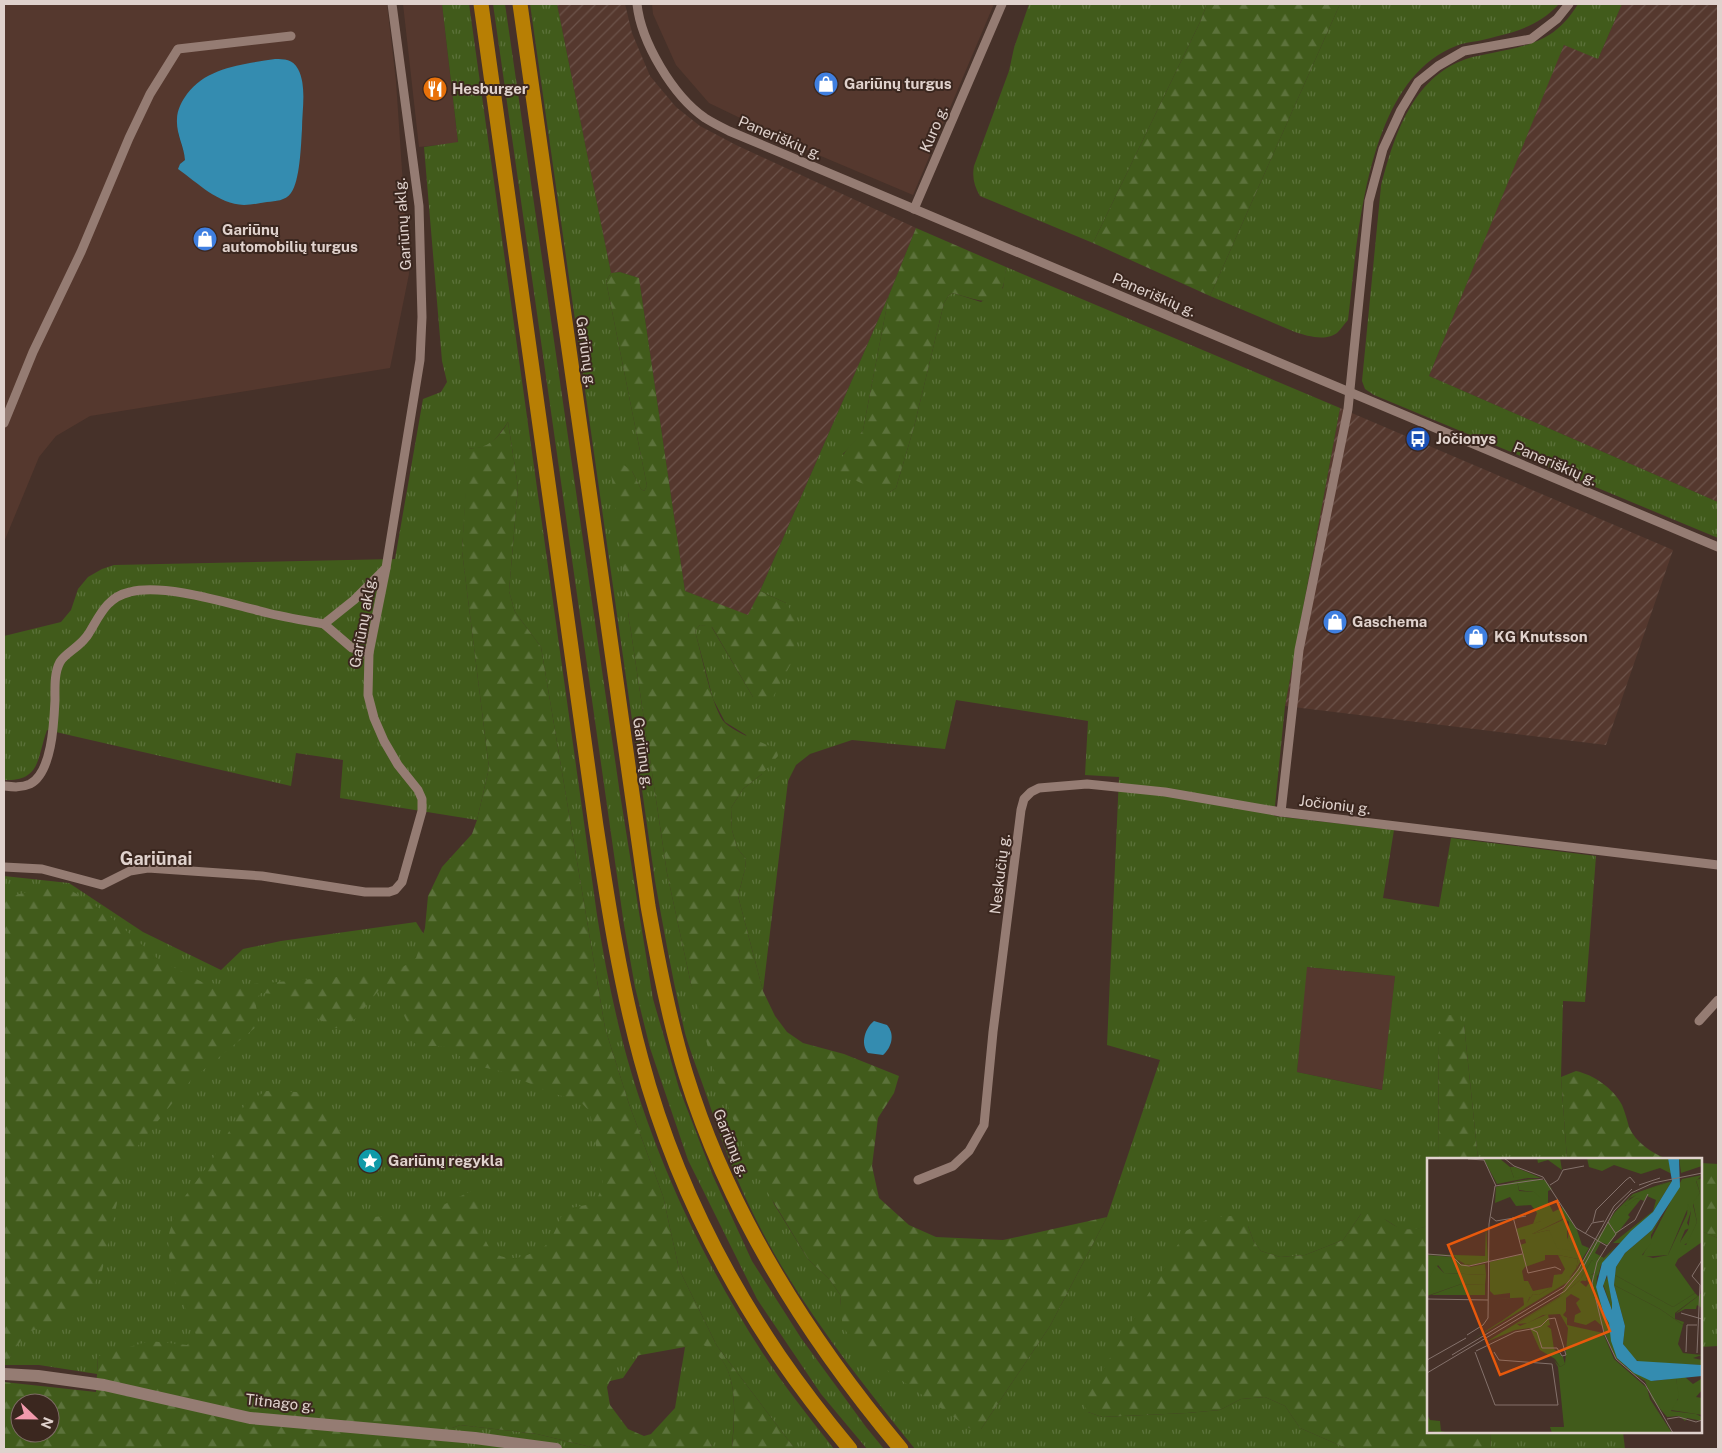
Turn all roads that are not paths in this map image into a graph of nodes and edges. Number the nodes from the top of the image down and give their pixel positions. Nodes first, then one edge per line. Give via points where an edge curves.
1 (392, 4) edge
2 (481, 4) edge
3 (520, 4) edge
4 (637, 4) edge
5 (1002, 4) edge
6 (1569, 4) edge
7 (291, 36) dead end
8 (914, 209) junction
9 (1350, 392) junction
10 (4, 423) edge
11 (1718, 547) edge
12 (386, 568) junction
13 (324, 624) junction
14 (369, 653) junction
15 (4, 786) edge
16 (1281, 812) junction
17 (1718, 865) edge
18 (4, 867) edge
19 (1718, 1000) edge
20 (1699, 1021) dead end
21 (918, 1180) dead end
22 (4, 1374) edge
23 (556, 1449) edge
24 (850, 1449) edge
25 (901, 1449) edge

1 - 12 street, Gariūnų aklg. via 419,206 422,317 420,360
2 - 24 highway via 596,826 617,961 631,1023 661,1124 720,1256 779,1357
3 - 25 highway, Gariūnų g. via 648,906 659,967 686,1075 729,1186 757,1242 841,1374
4 - 8 street, Paneriškių g. via 644,36 656,60 704,117 756,144
5 - 8 street, Kuro g.
6 - 9 street, Jočionių g. via 1557,19 1531,39 1464,51 1438,66 1418,82 1401,110 1383,149 1369,201
7 - 10 street via 178,49 150,94 129,138
8 - 9 street, Paneriškių g.
9 - 11 street, Paneriškių g.
9 - 16 street, Jočionių g. via 1299,650
12 - 13 street
12 - 14 street, Gariūnų aklg.
13 - 14 street via 352,648
13 - 15 street via 261,612 226,601 163,591 131,591 110,600 86,638 60,661 55,681 52,738 41,774 31,784
14 - 18 street, Gariūnų aklg. via 368,695 374,718 398,765 422,799 422,811 402,882 395,890 365,892 262,876 148,868 130,871 102,885 42,869
16 - 17 street, Jočionių g.
16 - 21 street, Neskučių g. via 1165,792 1087,784 1040,788 1024,799 984,1125 969,1151 953,1166
19 - 20 street
22 - 23 street, Titnago g. via 104,1385 250,1418 475,1438

